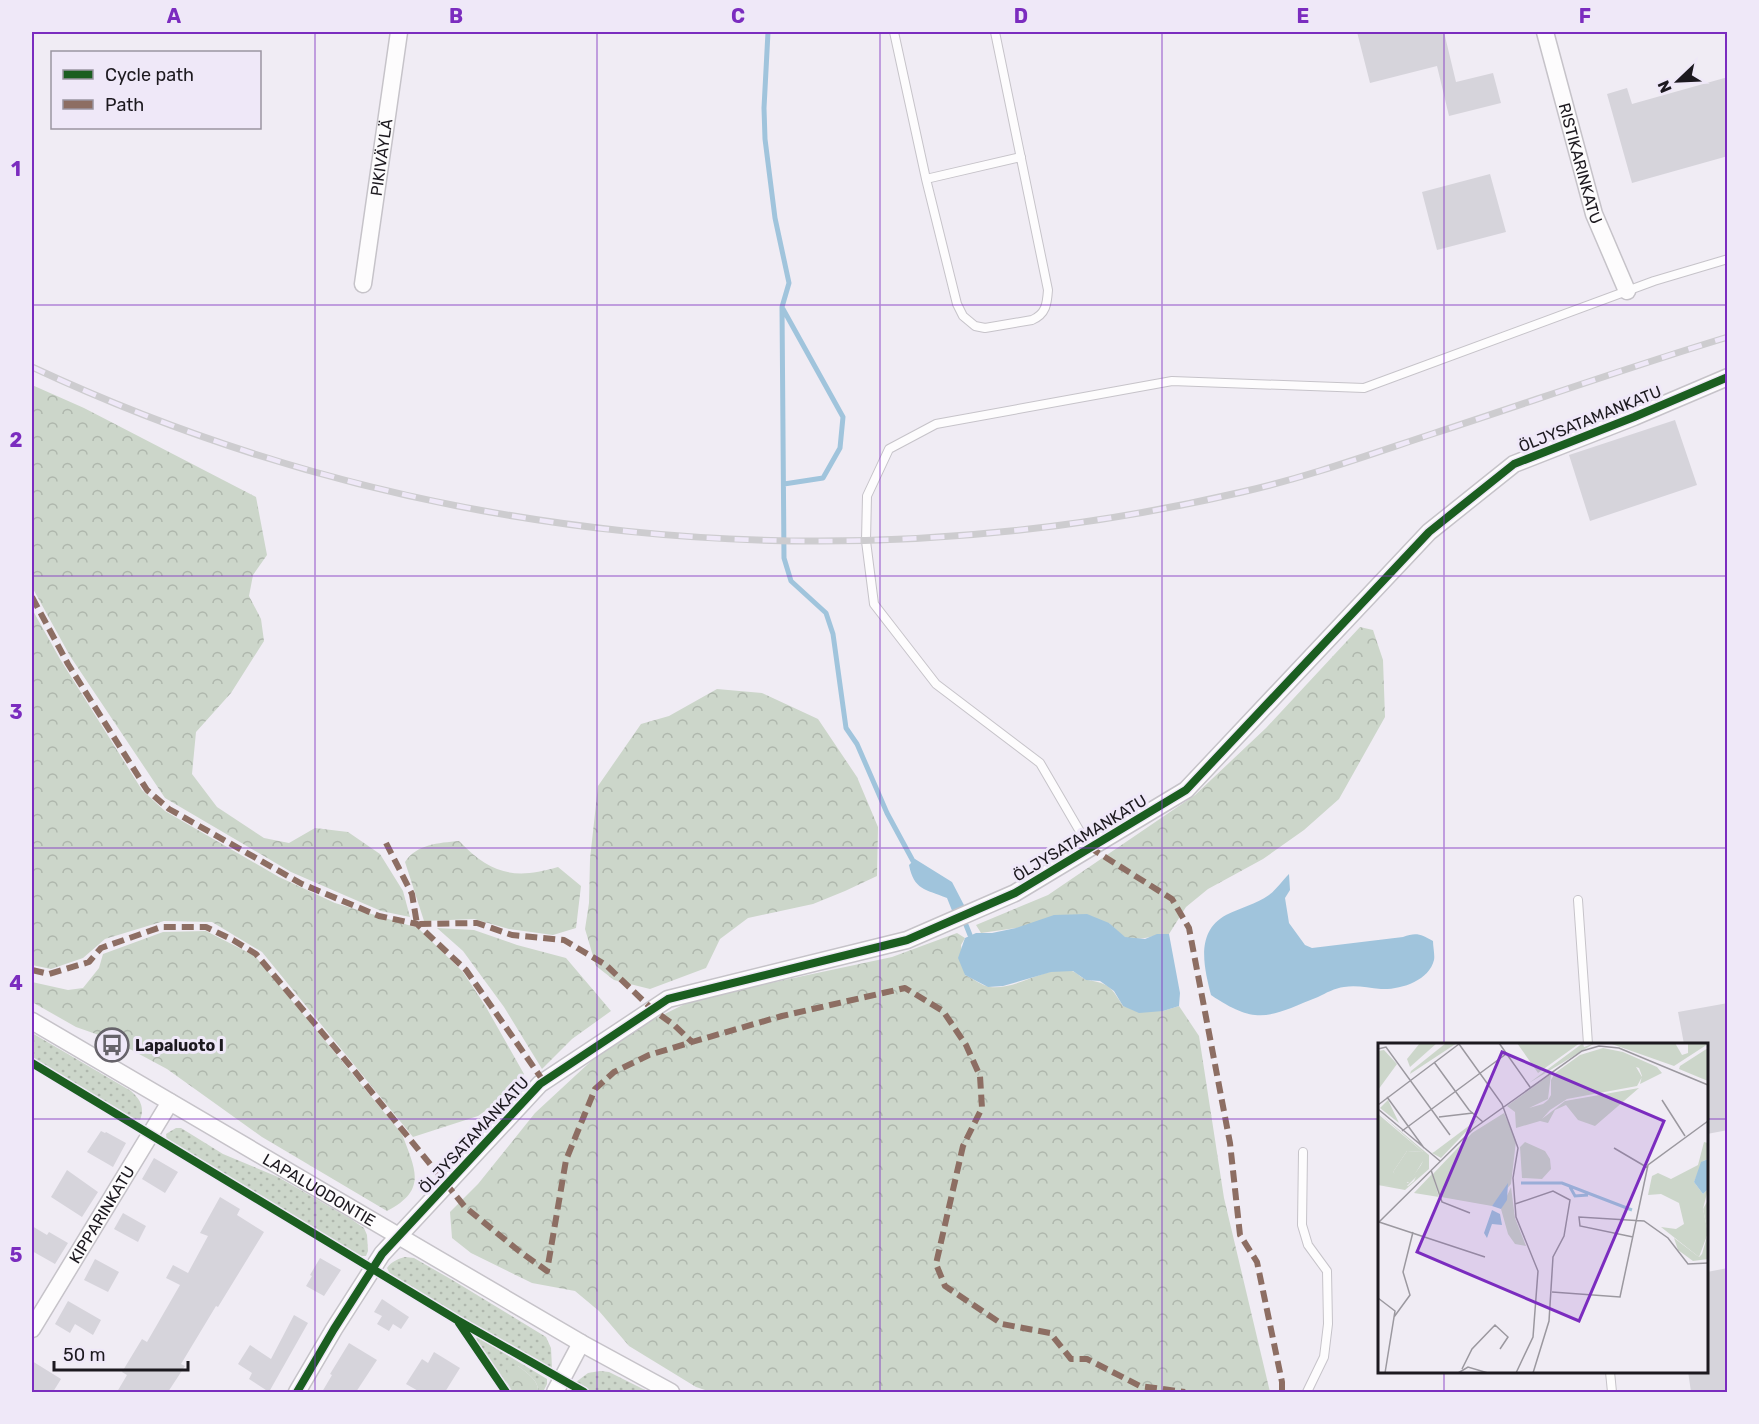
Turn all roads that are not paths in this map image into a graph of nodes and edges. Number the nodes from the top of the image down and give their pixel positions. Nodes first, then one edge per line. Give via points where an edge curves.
1 (399, 32) edge
2 (894, 32) edge
3 (995, 32) edge
4 (1545, 32) edge
5 (1021, 157) junction
6 (926, 179) junction
7 (1728, 259) edge
8 (363, 284) dead end
9 (1627, 291) junction
10 (1728, 377) edge
11 (1089, 847) junction
12 (1578, 900) dead end
13 (32, 1021) edge
14 (1588, 1043) edge
15 (170, 1102) junction
16 (1303, 1152) dead end
17 (398, 1236) junction
18 (32, 1329) edge
19 (581, 1343) junction
20 (1610, 1373) edge
21 (297, 1392) edge
22 (555, 1392) edge
23 (671, 1392) edge
24 (1307, 1392) edge
25 (1612, 1392) edge

1 - 8 street, PIKIVÄYLÄ
2 - 6 lane
3 - 5 lane
4 - 9 street, RISTIKARINKATU via 1594,213
5 - 6 lane
5 - 6 lane via 1048,290 1044,312 1032,320 985,328 975,326 963,316
7 - 9 lane
9 - 11 lane via 1364,388 1173,381 936,424 890,449 867,496 866,541 874,604 936,684 1041,763
10 - 11 street, ÖLJYSATAMANKATU via 1514,464 1429,532 1186,790
11 - 17 street, ÖLJYSATAMANKATU via 1015,893 907,940 668,999 540,1084
12 - 14 lane
13 - 15 street, LAPALUODONTIE
15 - 17 street, LAPALUODONTIE
15 - 18 street, KIPPARINKATU
16 - 24 lane via 1302,1225 1308,1245 1327,1271 1328,1324 1324,1357
17 - 19 street, LAPALUODONTIE
17 - 21 street, ÖLJYSATAMANKATU via 371,1268
19 - 22 street
19 - 23 street, LAPALUODONTIE
20 - 25 lane

